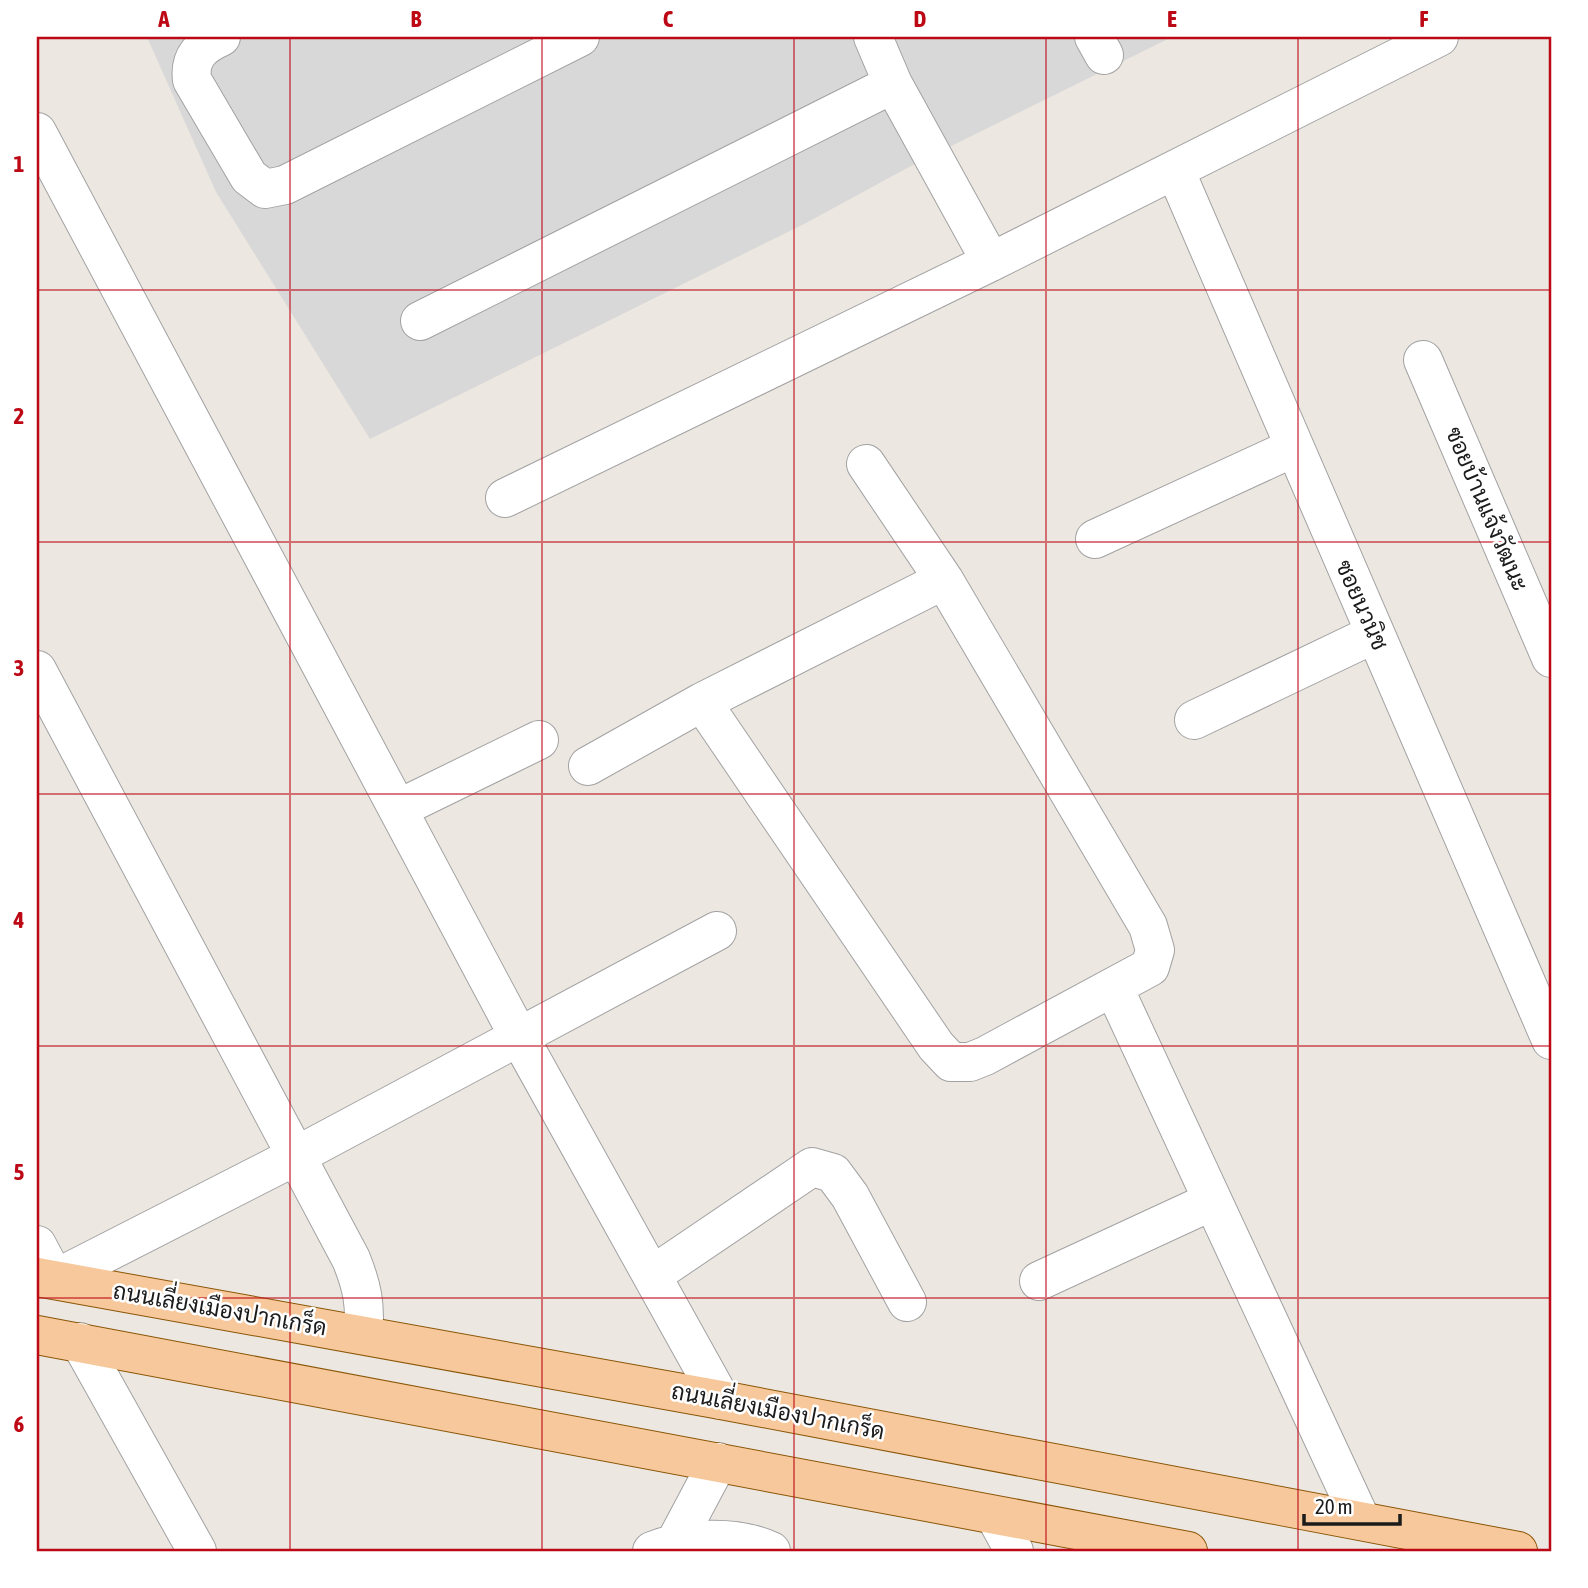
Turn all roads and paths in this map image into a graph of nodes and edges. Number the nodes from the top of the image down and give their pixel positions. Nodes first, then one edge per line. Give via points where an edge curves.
1 (221, 37) edge
2 (580, 37) edge
3 (1439, 37) edge
4 (876, 38) edge
5 (893, 84) junction
6 (37, 132) edge
7 (1175, 170) junction
8 (991, 262) junction
9 (420, 321) dead end
10 (1423, 360) dead end
11 (1293, 448) junction
12 (866, 464) dead end
13 (505, 498) dead end
14 (1095, 539) dead end
15 (944, 580) junction
16 (1374, 635) junction
17 (1551, 659) edge
18 (37, 670) edge
19 (702, 702) junction
20 (1194, 720) dead end
21 (538, 740) dead end
22 (588, 766) dead end
23 (398, 809) junction
24 (717, 931) dead end
25 (1114, 988) junction
26 (518, 1035) junction
27 (1551, 1040) edge
28 (294, 1157) junction
29 (1210, 1202) junction
30 (37, 1245) edge
31 (654, 1274) junction
32 (46, 1278) edge
33 (1039, 1281) dead end
34 (907, 1302) dead end
35 (363, 1334) junction
36 (37, 1335) edge
37 (80, 1342) junction
38 (721, 1400) junction
39 (718, 1462) junction
40 (995, 1516) junction
41 (1361, 1520) junction
42 (664, 1546) edge
43 (197, 1551) edge
44 (771, 1551) edge
45 (1014, 1551) edge
46 (1188, 1551) edge
47 (1518, 1551) edge

1 - 2 street via 197,53 190,65 192,80 249,177 265,189 285,185
3 - 7 street
4 - 5 street
5 - 8 street
5 - 9 street
6 - 23 street
7 - 8 street
7 - 11 street, ซอยนวนิช
8 - 13 street
10 - 17 street, ซอยบ้านแจ้งวัฒนะ
11 - 14 street
11 - 16 street, ซอยนวนิช
12 - 15 street
15 - 19 street
15 - 25 street via 1147,926 1155,950 1150,967
16 - 20 street
16 - 27 street, ซอยนวนิช
18 - 28 street
19 - 22 street
19 - 25 street via 928,1035 951,1062 985,1056
21 - 23 street
23 - 26 street
24 - 26 street
25 - 29 street
26 - 28 street
26 - 31 street
28 - 32 street
28 - 35 street via 359,1278 366,1309
29 - 33 street
29 - 41 street
30 - 32 street
31 - 34 street via 812,1167 833,1174 850,1196
31 - 38 street
32 - 35 main road, ถนนเลี่ยงเมืองปากเกร็ด
35 - 38 main road, ถนนเลี่ยงเมืองปากเกร็ด
36 - 37 main road
37 - 39 main road
37 - 43 street
38 - 41 main road, ถนนเลี่ยงเมืองปากเกร็ด
39 - 40 main road
39 - 42 street
40 - 45 street
40 - 46 main road
41 - 47 main road, ถนนเลี่ยงเมืองปากเกร็ด
42 - 44 street via 743,1542

